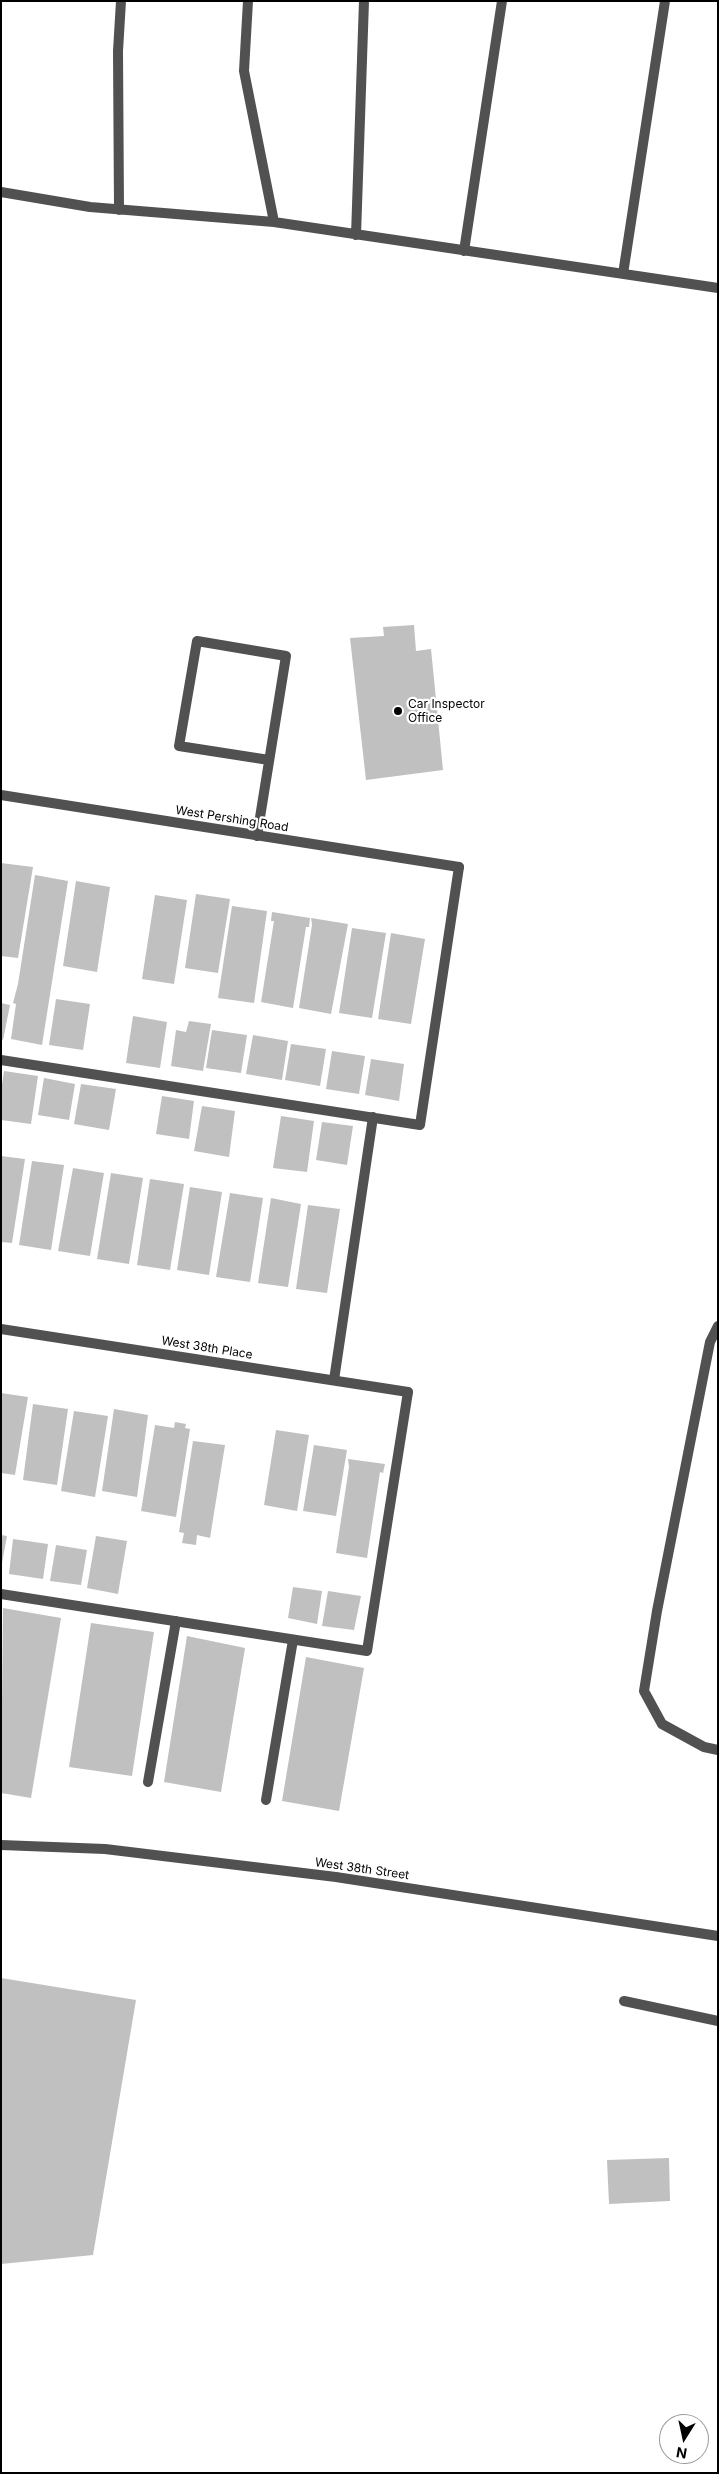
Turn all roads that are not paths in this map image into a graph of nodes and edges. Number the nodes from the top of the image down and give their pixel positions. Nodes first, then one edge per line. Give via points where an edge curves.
1 (122, 1) edge
2 (248, 1) edge
3 (364, 1) edge
4 (502, 1) edge
5 (665, 1) edge
6 (1, 192) edge
7 (119, 210) junction
8 (274, 222) junction
9 (356, 235) junction
10 (464, 250) junction
11 (623, 274) junction
12 (718, 288) edge
13 (269, 760) junction
14 (1, 795) edge
15 (257, 836) junction
16 (1, 1060) edge
17 (373, 1118) junction
18 (718, 1326) edge
19 (1, 1328) edge
20 (334, 1380) junction
21 (1, 1594) edge
22 (176, 1621) junction
23 (293, 1640) junction
24 (718, 1750) edge
25 (148, 1782) dead end
26 (266, 1800) dead end
27 (1, 1845) edge
28 (718, 1936) edge
29 (624, 2001) dead end
30 (718, 2021) edge

1 - 7 street via 118,51
2 - 8 street via 244,71
3 - 9 street
4 - 10 street
5 - 11 street
6 - 7 street
7 - 8 street
8 - 9 street
9 - 10 street
10 - 11 street
11 - 12 street
13 - 13 street via 286,656 198,641 180,746
13 - 15 street
14 - 15 street, West Pershing Road
15 - 17 street, West Pershing Road via 459,867 420,1125
16 - 17 street
17 - 20 street
18 - 24 street via 710,1342 644,1691 662,1724 704,1747
19 - 20 street, West 38th Place
20 - 23 street, West 38th Place via 408,1392 367,1651
21 - 22 street
22 - 23 street
22 - 25 street
23 - 26 street
27 - 28 street, West 38th Street via 105,1849 326,1876
29 - 30 street

